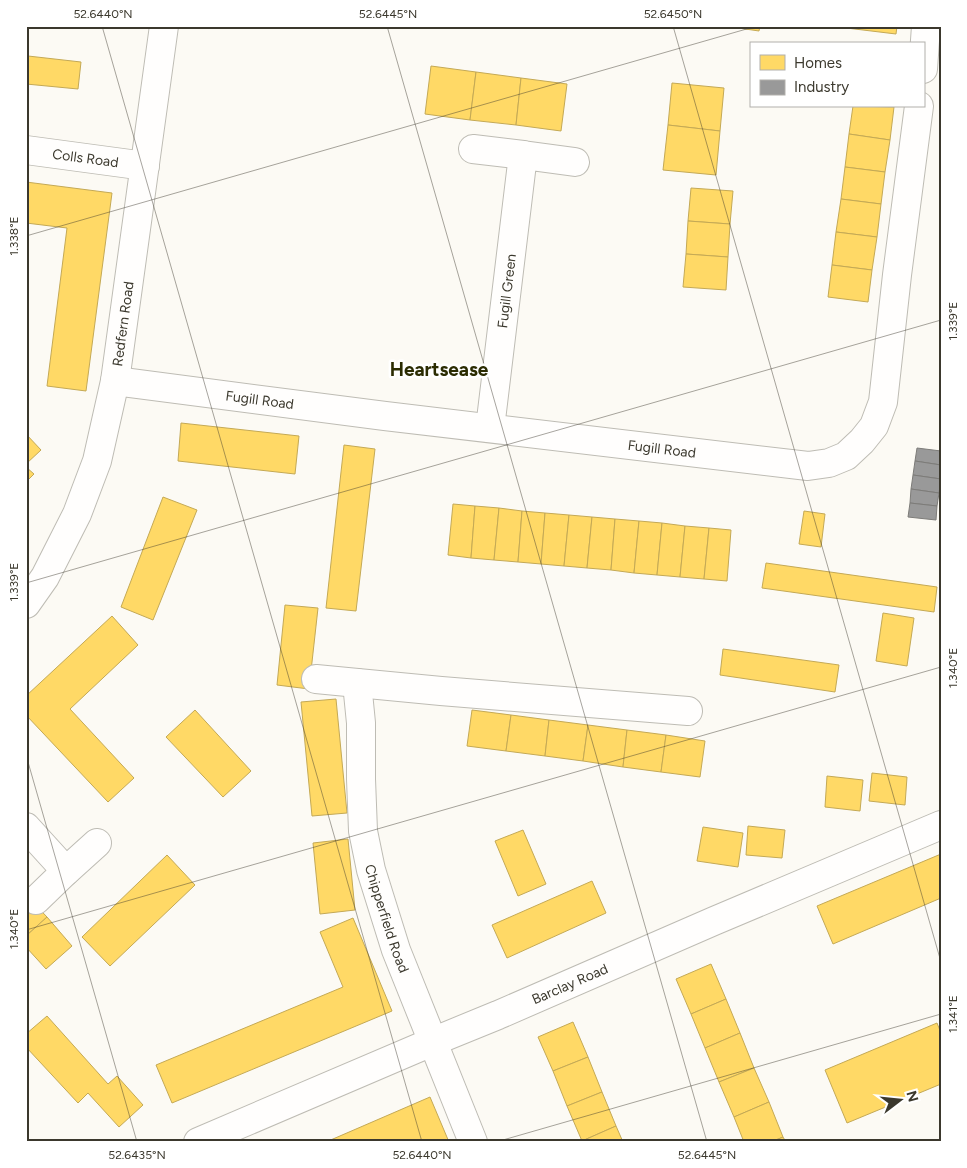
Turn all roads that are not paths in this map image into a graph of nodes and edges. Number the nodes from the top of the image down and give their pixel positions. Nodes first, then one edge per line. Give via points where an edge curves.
1 (164, 26) edge
2 (926, 26) edge
3 (924, 55) edge
4 (919, 108) edge
5 (473, 149) dead end
6 (26, 150) edge
7 (523, 156) junction
8 (574, 162) dead end
9 (145, 166) junction
10 (115, 381) junction
11 (490, 428) junction
12 (26, 604) edge
13 (316, 679) dead end
14 (357, 682) junction
15 (688, 711) dead end
16 (941, 826) edge
17 (26, 827) edge
18 (97, 843) dead end
19 (66, 871) junction
20 (36, 900) dead end
21 (432, 1042) junction
22 (198, 1142) edge
23 (473, 1142) edge

1 - 9 street, Redfern Road
2 - 3 street
4 - 11 street, Fugill Road via 883,402 874,426 846,456 808,466
5 - 7 street
6 - 9 street, Colls Road
7 - 8 street
7 - 11 street, Fugill Green
9 - 10 street, Redfern Road
10 - 11 street, Fugill Road
10 - 12 street, Redfern Road via 97,461 78,514 45,577
13 - 14 street
14 - 15 street
14 - 21 street, Chipperfield Road via 364,832 371,870 396,950
16 - 21 street, Barclay Road
17 - 19 street
18 - 19 street
19 - 20 street
21 - 22 street, Barclay Road
21 - 23 street, Chipperfield Road

